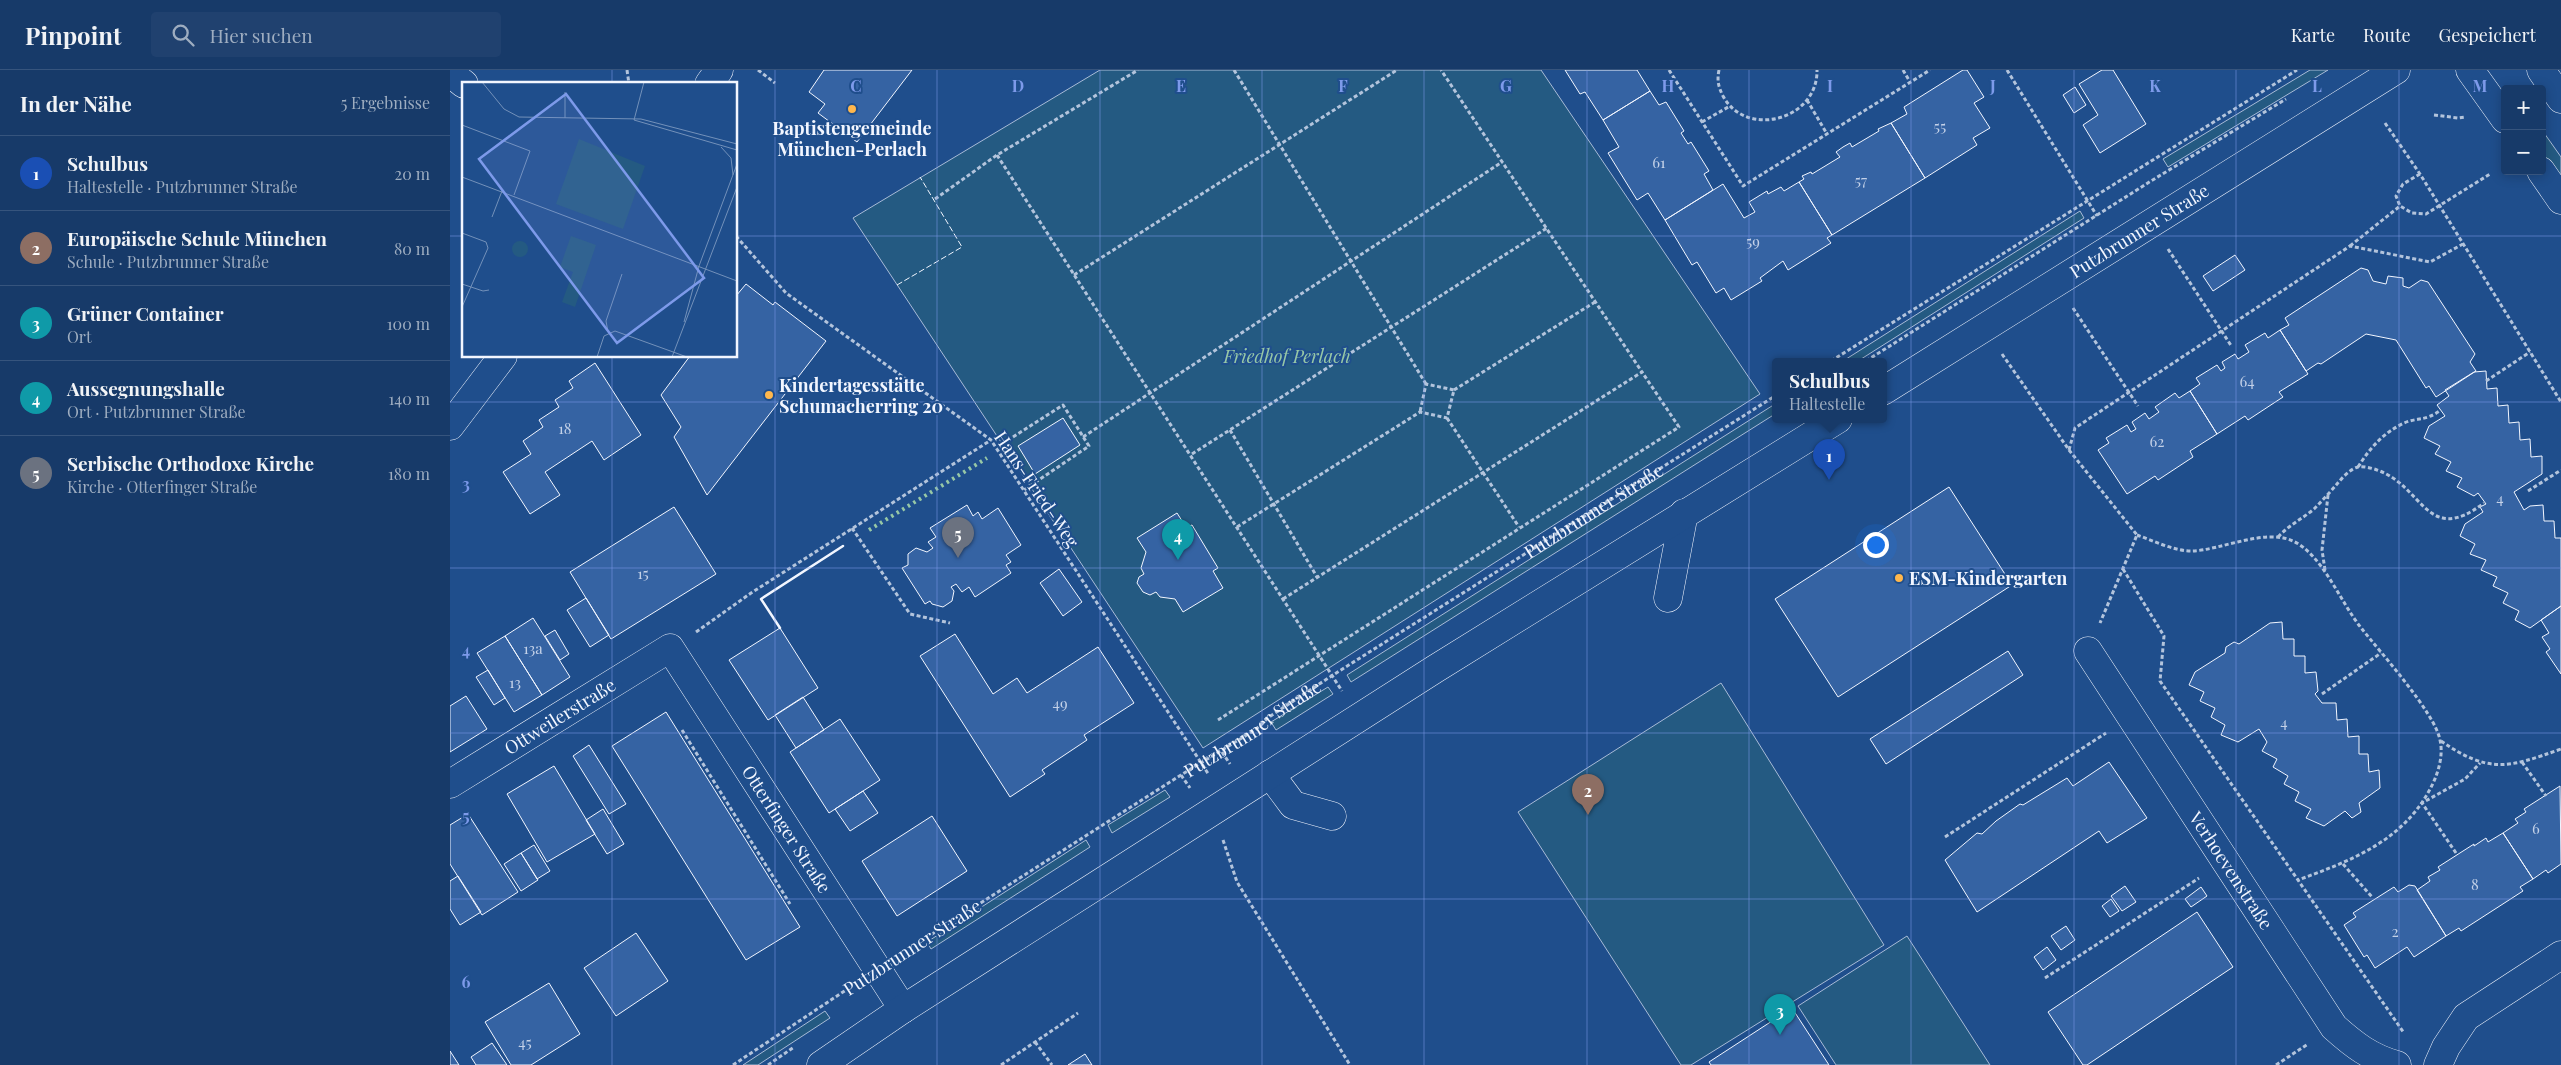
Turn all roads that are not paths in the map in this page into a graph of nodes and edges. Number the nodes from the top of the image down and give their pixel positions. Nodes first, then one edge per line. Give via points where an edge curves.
1 (719, 70) edge
2 (2396, 70) edge
3 (2470, 70) edge
4 (2541, 70) edge
5 (450, 73) edge
6 (462, 82) edge
7 (710, 82) edge
8 (2561, 99) edge
9 (2501, 113) edge
10 (2544, 175) edge
11 (2561, 200) edge
12 (502, 358) edge
13 (1887, 388) edge
14 (1831, 423) edge
15 (450, 426) edge
16 (1684, 513) junction
17 (1668, 598) dead end
18 (670, 648) joint
19 (2088, 650) road end
20 (1270, 774) junction
21 (450, 784) edge
22 (1332, 816) dead end
23 (2561, 955) edge
24 (903, 1009) junction
25 (821, 1065) edge
26 (2398, 1065) edge
27 (2438, 1065) edge

1 - 7 main road
2 - 13 main road, Putzbrunner Straße
3 - 9 main road
4 - 8 main road
5 - 6 main road
10 - 11 main road
12 - 15 main road
14 - 16 main road
16 - 17 main road
16 - 20 main road
18 - 21 main road, Ottweilerstraße
18 - 24 main road, Otterfinger Straße
19 - 26 main road, Verhoevenstraße via 2334,1028 2361,1050
20 - 22 main road via 1293,805
20 - 24 main road
23 - 27 main road via 2466,1017
24 - 25 main road

